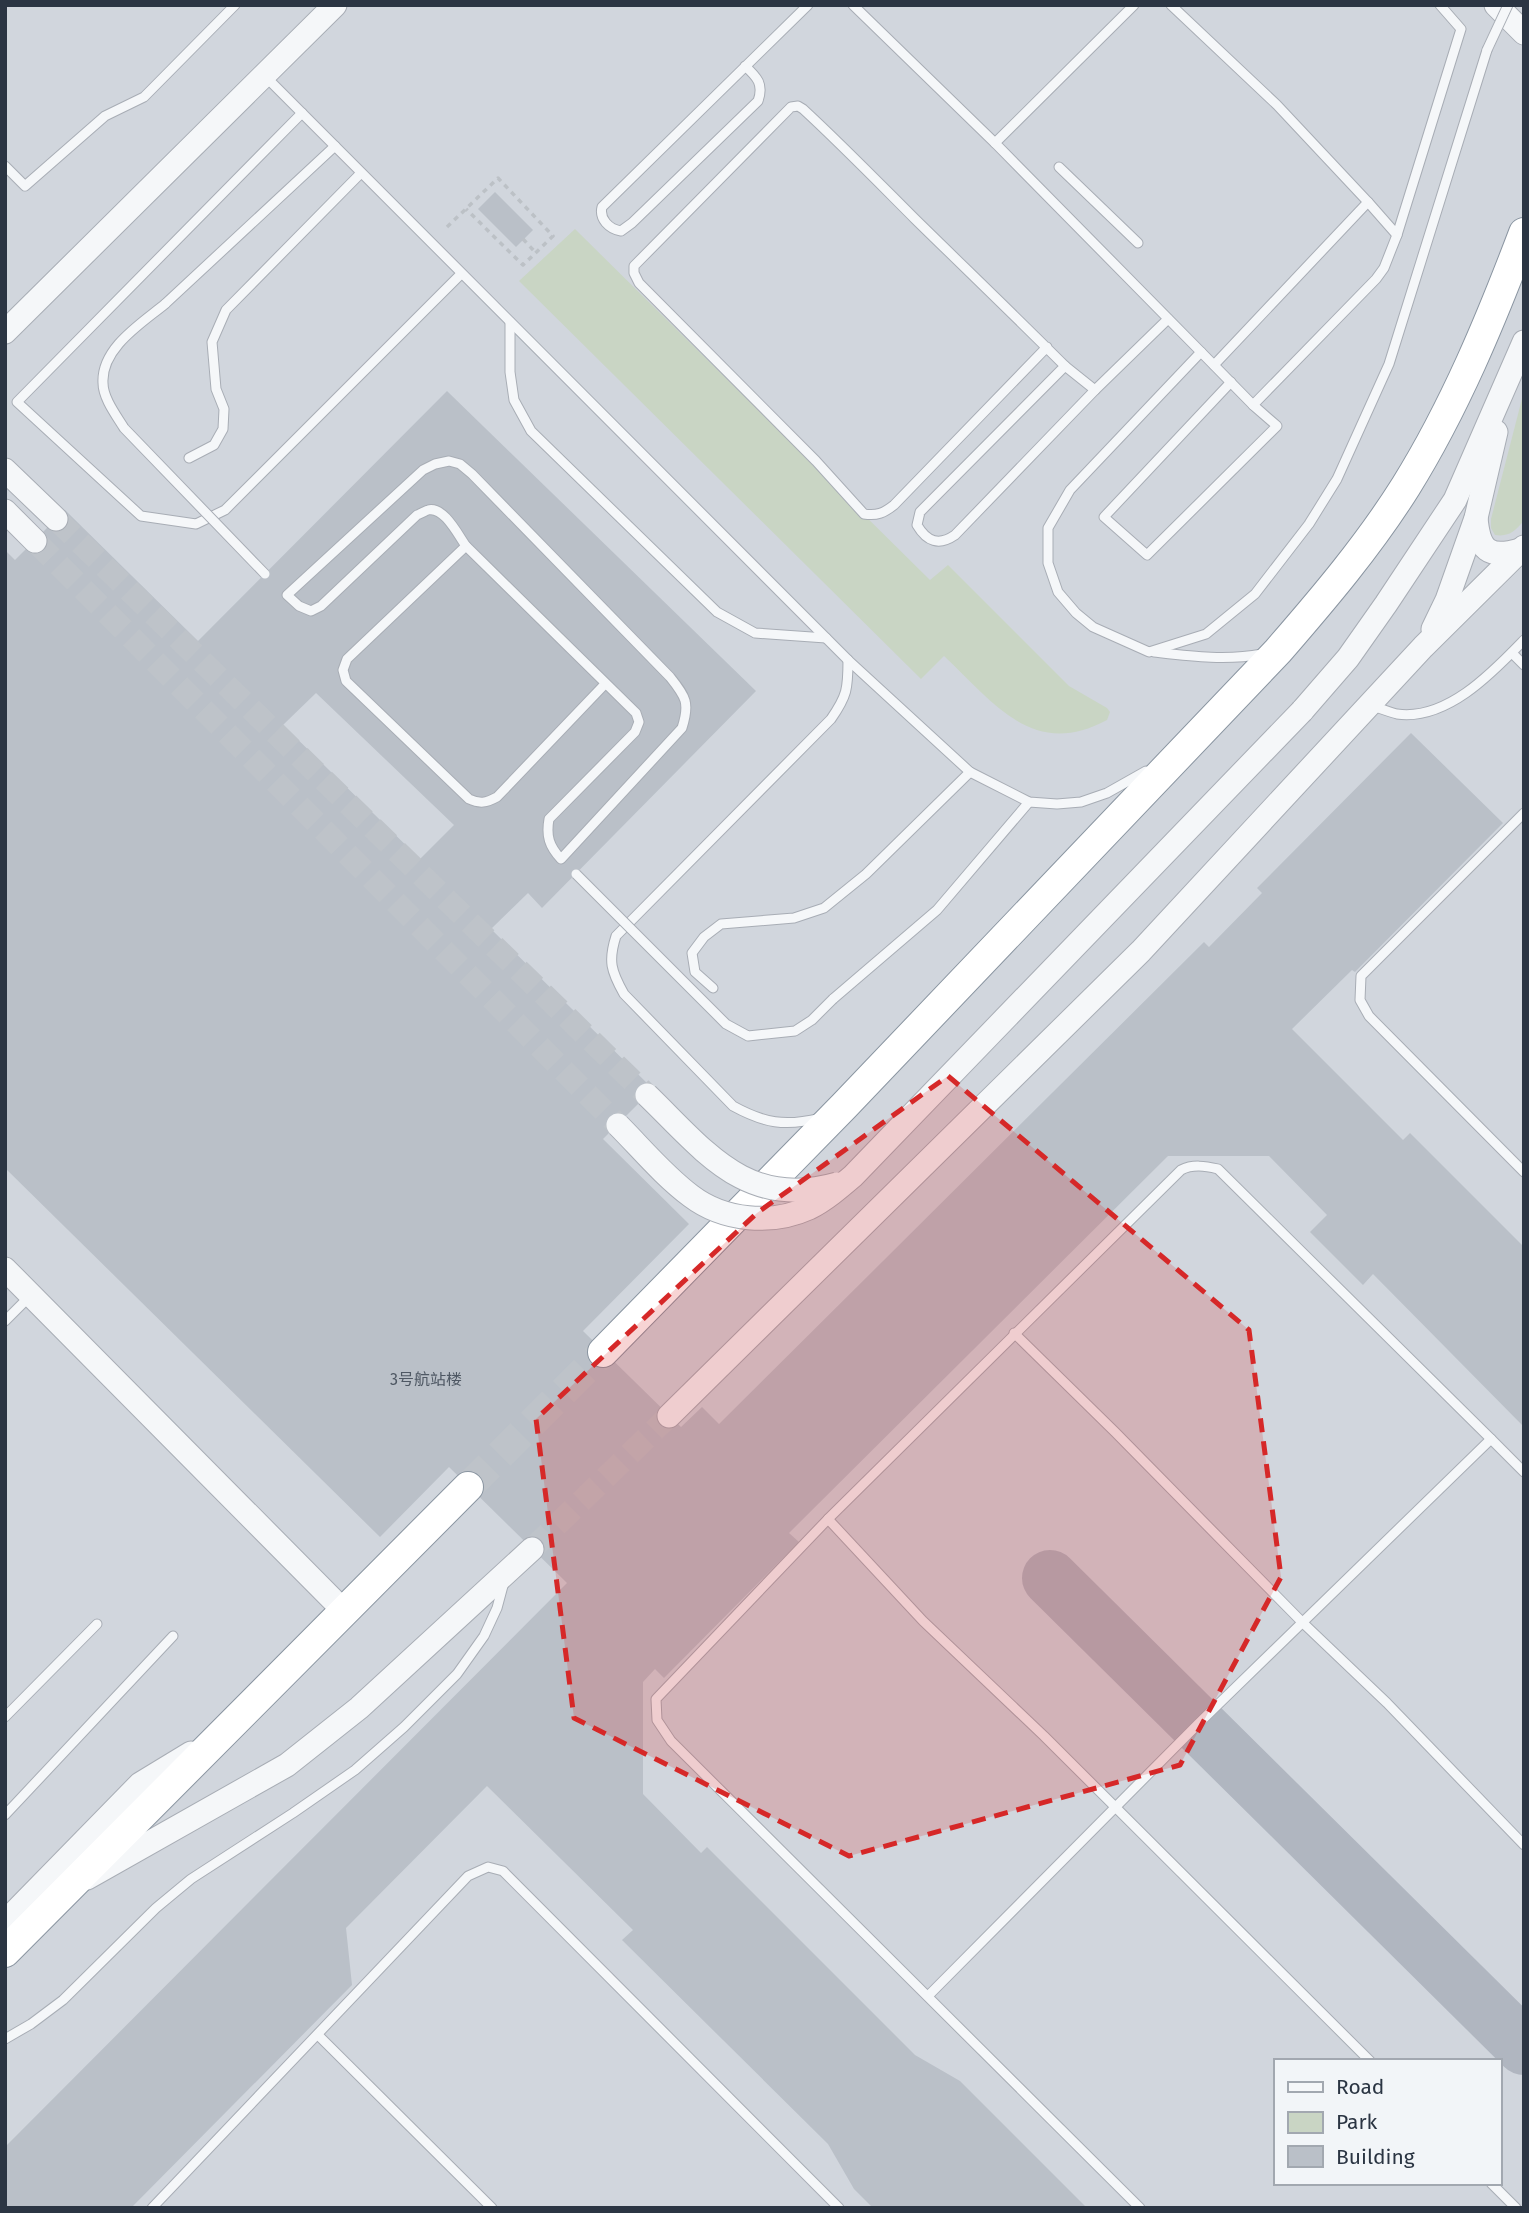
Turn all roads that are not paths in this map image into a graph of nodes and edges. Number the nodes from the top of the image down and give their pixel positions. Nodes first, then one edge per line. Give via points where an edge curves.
1 (235, 5) edge
2 (335, 5) edge
3 (808, 5) edge
4 (853, 5) edge
5 (1134, 5) edge
6 (1171, 5) edge
7 (1440, 5) edge
8 (1496, 5) edge
9 (1508, 5) edge
10 (1515, 5) edge
11 (1524, 31) edge
12 (745, 66) junction
13 (265, 76) junction
14 (302, 113) junction
15 (995, 143) junction
16 (335, 146) junction
17 (5, 166) edge
18 (1059, 167) dead end
19 (361, 173) junction
20 (1368, 202) junction
21 (1524, 233) edge
22 (1397, 235) junction
23 (1138, 243) dead end
24 (461, 274) junction
25 (1168, 319) junction
26 (510, 322) junction
27 (5, 332) edge
28 (1524, 342) edge
29 (1046, 347) junction
30 (1201, 352) junction
31 (1214, 365) junction
32 (1065, 366) junction
33 (1510, 374) junction
34 (1231, 382) junction
35 (1095, 390) junction
36 (1253, 405) junction
37 (189, 458) dead end
38 (5, 470) edge
39 (5, 511) edge
40 (1476, 518) junction
41 (56, 519) tunnel mouth
42 (35, 541) tunnel mouth
43 (466, 546) junction
44 (1522, 548) edge
45 (265, 574) dead end
46 (826, 638) junction
47 (1524, 640) edge
48 (1423, 647) junction
49 (1278, 650) junction
50 (1149, 652) junction
51 (1512, 653) junction
52 (848, 660) junction
53 (1524, 665) edge
54 (605, 684) junction
55 (1370, 705) junction
56 (1191, 742) junction
57 (970, 772) junction
58 (1029, 802) junction
59 (1524, 814) edge
60 (576, 874) dead end
61 (713, 988) dead end
62 (647, 1095) tunnel mouth
63 (844, 1106) junction
64 (618, 1125) tunnel mouth
65 (1524, 1172) edge
66 (853, 1177) junction
67 (5, 1269) edge
68 (31, 1296) junction
69 (5, 1321) edge
70 (1014, 1333) junction
71 (603, 1352) tunnel mouth
72 (669, 1416) tunnel mouth
73 (1491, 1439) junction
74 (1524, 1472) edge
75 (468, 1487) tunnel mouth
76 (828, 1519) junction
77 (532, 1549) tunnel mouth
78 (507, 1572) junction
79 (344, 1611) junction
80 (1302, 1622) junction
81 (97, 1624) dead end
82 (173, 1636) dead end
83 (5, 1717) edge
84 (220, 1736) junction
85 (1115, 1808) junction
86 (5, 1815) edge
87 (1524, 1845) edge
88 (66, 1890) junction
89 (5, 1922) edge
90 (5, 1952) edge
91 (928, 1996) junction
92 (318, 2035) junction
93 (5, 2039) edge
94 (1368, 2059) edge
95 (1493, 2185) edge
96 (152, 2208) edge
97 (492, 2208) edge
98 (839, 2208) edge
99 (1140, 2208) edge
100 (1516, 2208) edge

1 - 17 lane via 144,97 105,116 25,186
2 - 13 street
3 - 12 lane
4 - 15 lane
5 - 15 lane
6 - 20 lane via 1277,105
7 - 22 lane via 1461,29
8 - 11 street
9 - 50 lane, bridge via 1487,50 1389,364 1337,479 1255,594 1206,634
10 - 11 street
12 - 12 lane via 601,207 602,219 614,230 632,223 758,101 761,84
13 - 14 lane
13 - 27 street
14 - 16 lane
14 - 24 lane via 17,402 142,516 196,524 225,510
15 - 25 lane
16 - 19 lane
16 - 45 lane, bridge via 166,304 123,338 108,360 103,383 124,428
18 - 23 lane
19 - 24 lane
19 - 37 lane via 226,310 212,342 216,389 224,409 223,429 214,445
20 - 22 lane
20 - 31 lane
21 - 49 highway via 1467,371 1406,485 1366,546
22 - 36 lane via 1376,279
24 - 26 lane
25 - 30 lane
25 - 35 lane
26 - 46 lane
26 - 46 lane via 514,400 531,431 717,612 755,634
28 - 33 street
29 - 29 lane via 798,106 791,107 634,266 639,283 864,514 874,516 894,505
29 - 32 lane
30 - 31 lane
30 - 50 lane via 1070,490 1048,528 1048,563 1058,592 1093,626
31 - 34 lane
32 - 35 lane
32 - 35 lane via 920,512 917,525 932,541 955,535
33 - 40 street
33 - 66 street, bridge via 1455,500 1348,658
34 - 36 lane
34 - 36 lane via 1104,517 1147,555 1277,426
38 - 41 street
39 - 42 street
40 - 44 street via 1487,550 1494,554
40 - 48 street via 1447,600
43 - 54 lane
43 - 54 lane via 347,659 346,681 469,799 479,803 497,797
43 - 54 lane via 443,514 428,510 417,515 321,606 310,611 287,595 423,470 449,461 472,474 685,696 682,728 561,859 546,833 549,819 635,732 639,722 636,713
44 - 48 street
46 - 52 lane
47 - 51 lane
48 - 55 street
49 - 50 lane via 1248,657
49 - 56 highway
51 - 53 lane
51 - 55 lane via 1454,701 1418,714 1397,714
52 - 57 lane
52 - 63 lane via 844,701 831,719 616,936 611,954 624,994 733,1105 754,1118 781,1123 802,1123
55 - 72 street via 1142,951
56 - 58 lane via 1107,793 1081,802
56 - 63 highway
57 - 58 lane
57 - 61 lane via 866,874 824,908 794,918 721,924 704,937 692,953 695,972
58 - 60 lane, bridge via 937,910 795,1031 748,1036 726,1024
59 - 65 lane via 1361,976 1360,1000 1369,1016
62 - 66 street, bridge via 715,1161 742,1178 797,1190
63 - 71 highway
64 - 66 street, bridge via 693,1197 735,1216 763,1219 810,1208
67 - 68 street
68 - 69 lane
68 - 79 street
70 - 73 lane via 1181,1170 1218,1169
70 - 76 lane
70 - 80 lane
73 - 74 lane
73 - 80 lane
75 - 79 highway
76 - 85 lane via 923,1621
76 - 91 lane via 656,1699 657,1720 671,1741
77 - 78 street
78 - 88 street via 359,1708 287,1765
78 - 93 lane via 484,1636 457,1674 404,1727 355,1770 191,1879 62,2000
79 - 84 highway
80 - 85 lane
80 - 87 lane
81 - 83 lane
82 - 86 lane
84 - 88 highway
84 - 89 street via 140,1784
85 - 91 lane
85 - 94 lane
88 - 90 highway
91 - 99 lane
92 - 96 lane
92 - 97 lane
92 - 98 lane via 468,1876 488,1867 503,1871
95 - 100 lane

